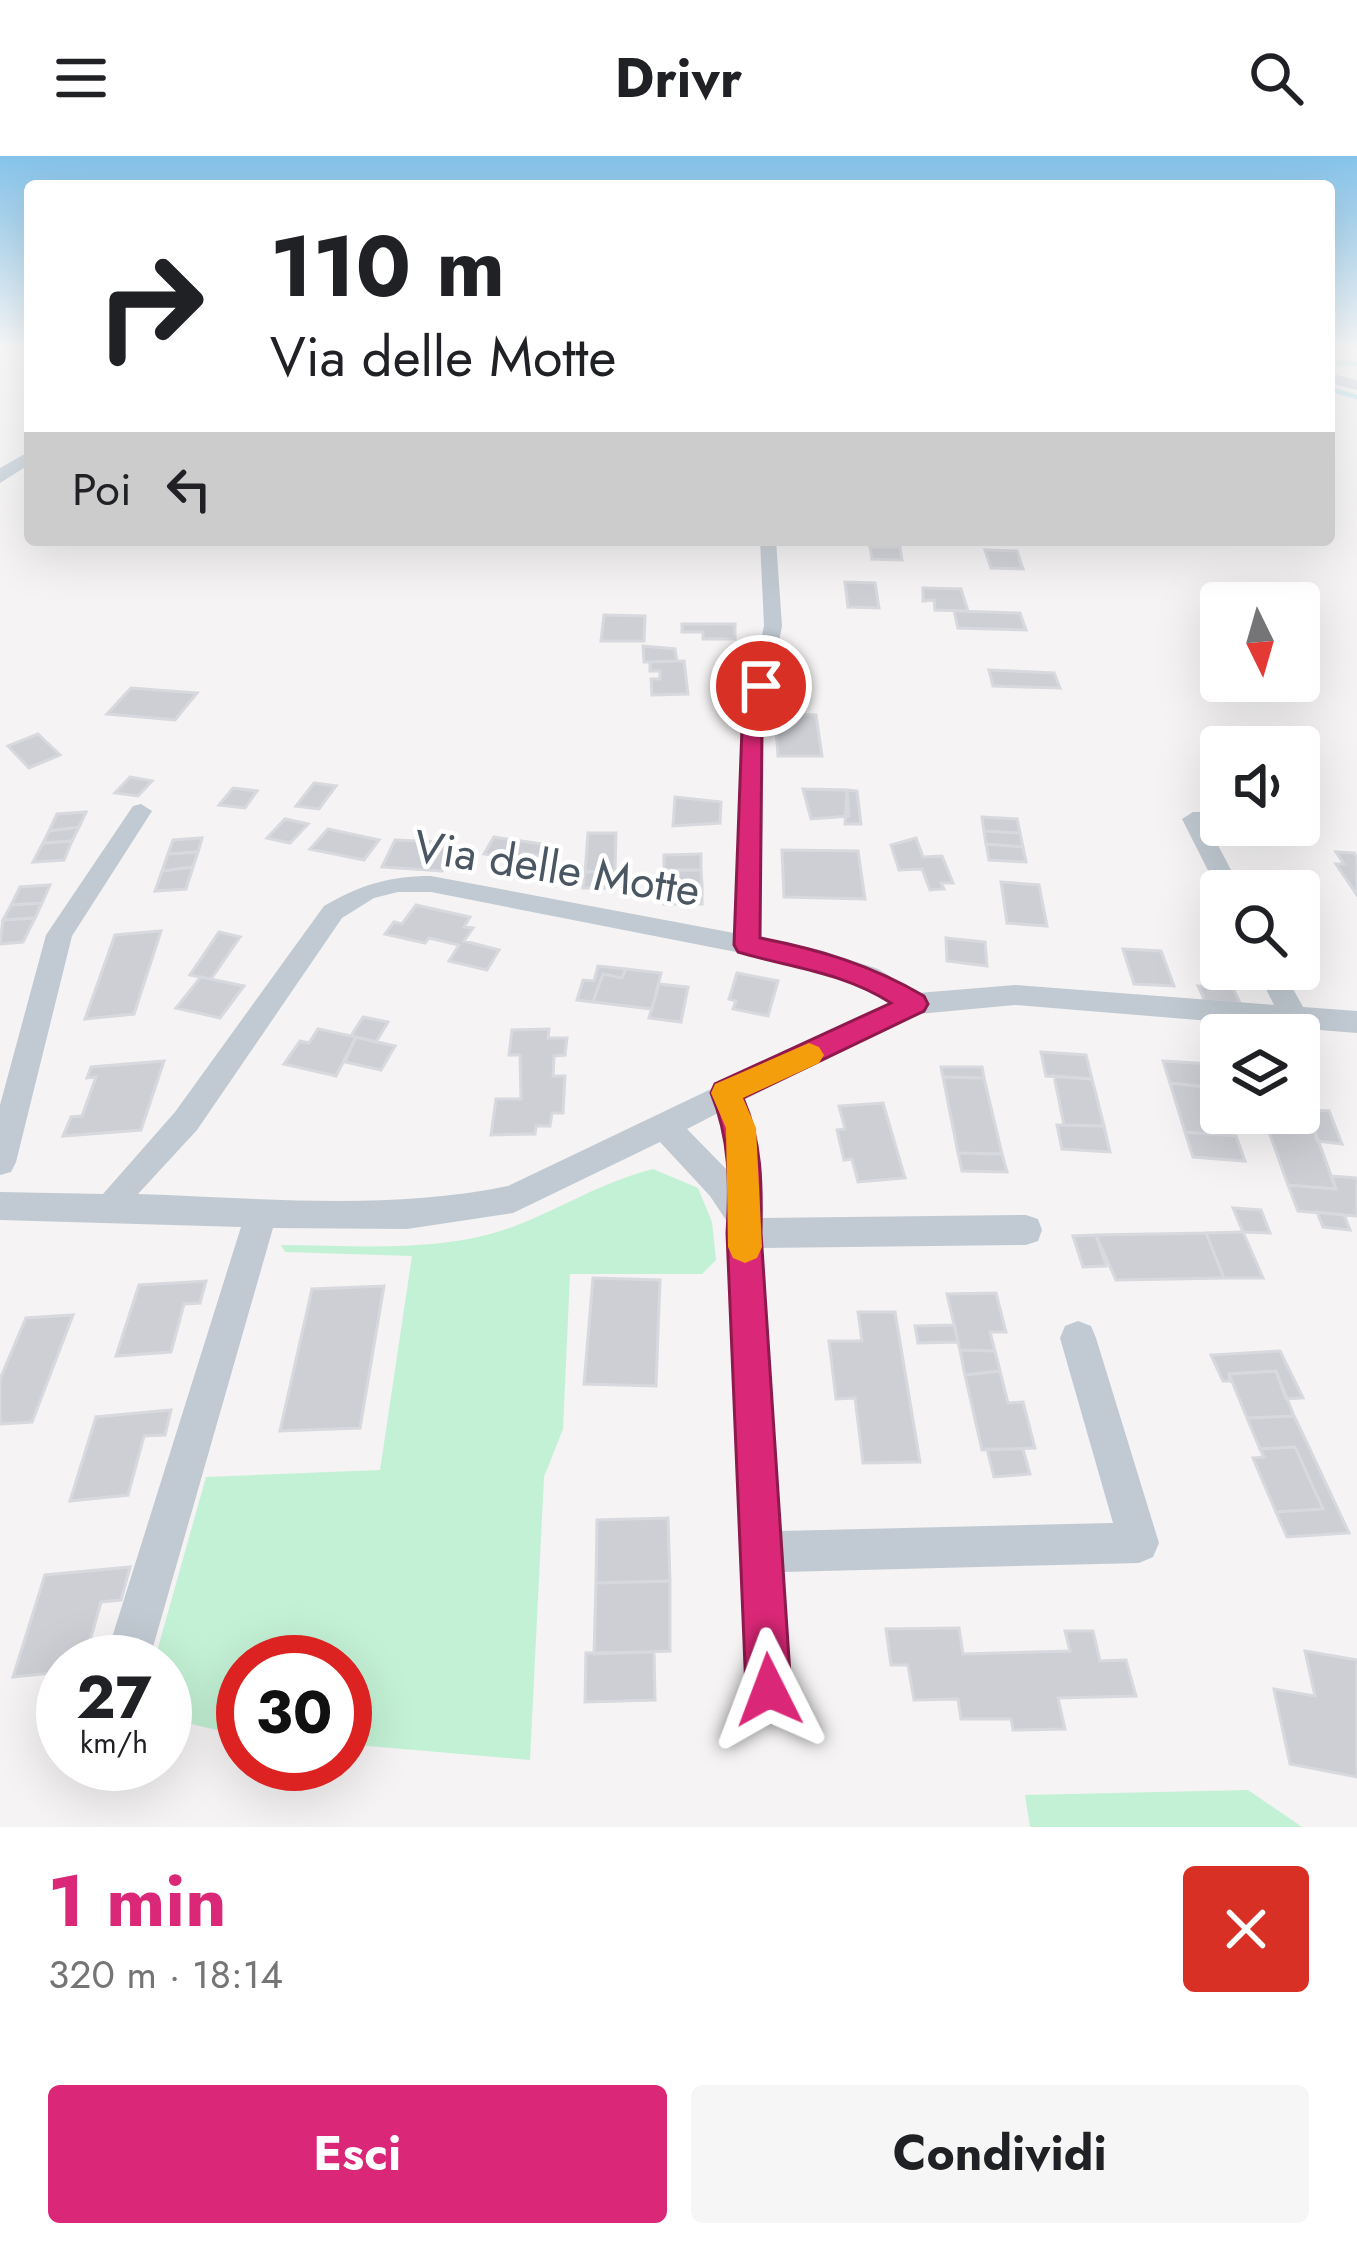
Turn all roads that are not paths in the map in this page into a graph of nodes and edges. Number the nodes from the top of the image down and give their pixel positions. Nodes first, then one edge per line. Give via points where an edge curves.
1 (768, 546) edge
2 (141, 812) dead end
3 (747, 945) junction
4 (1280, 990) edge
5 (914, 1004) junction
6 (1292, 1013) junction
7 (1350, 1021) edge
8 (1357, 1048) edge
9 (726, 1093) junction
10 (664, 1125) junction
11 (0, 1162) edge
12 (0, 1205) edge
13 (112, 1208) junction
14 (261, 1214) junction
15 (744, 1226) junction
16 (1026, 1230) dead end
17 (1078, 1338) dead end
18 (760, 1552) junction
19 (135, 1635) edge
20 (769, 1690) dead end

1 - 3 street via 773,626 752,728
2 - 11 street via 59,935
3 - 5 street, Via delle Motte via 869,976
3 - 13 street, Via delle Motte via 431,884 366,892 333,913 186,1121
4 - 6 street
5 - 6 street via 1015,995
5 - 9 street
6 - 7 street
7 - 8 street
9 - 10 street
9 - 15 street via 741,1128
10 - 14 street via 513,1199 478,1207 424,1215
10 - 15 street via 721,1186
12 - 13 street
13 - 14 street
14 - 19 street
15 - 16 street
15 - 18 street
17 - 18 street via 1139,1544
18 - 20 street

